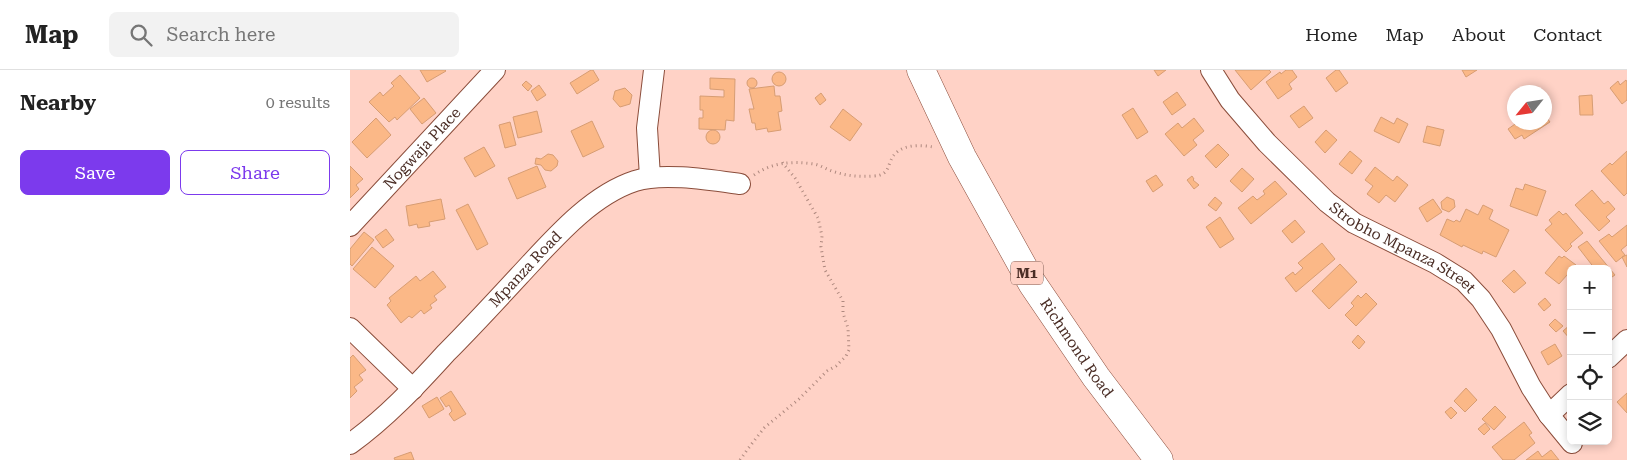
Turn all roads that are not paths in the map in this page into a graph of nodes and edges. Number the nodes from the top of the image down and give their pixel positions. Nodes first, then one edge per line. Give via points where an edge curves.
1 (495, 70) edge
2 (654, 70) edge
3 (921, 70) edge
4 (1211, 70) edge
5 (650, 178) junction
6 (740, 184) road end
7 (350, 226) edge
8 (350, 328) edge
9 (1627, 340) edge
10 (1611, 355) edge
11 (413, 389) junction
12 (1567, 398) edge
13 (1550, 415) junction
14 (1567, 437) edge
15 (350, 444) edge
16 (1159, 460) edge

1 - 7 street, Nogwaja Place
2 - 5 street via 647,128
3 - 16 highway, Richmond Road / M1 via 962,157 1032,283 1096,377
4 - 13 street, Strobho Mpanza Street via 1230,100 1267,143 1327,202 1354,223 1436,263 1476,293 1501,329 1531,387
5 - 6 street, Mpanza Road via 703,179
5 - 11 street, Mpanza Road via 634,181 604,196 578,215
8 - 11 street
9 - 10 street
11 - 15 street, Mpanza Road
12 - 13 street
13 - 14 street, Strobho Mpanza Street

